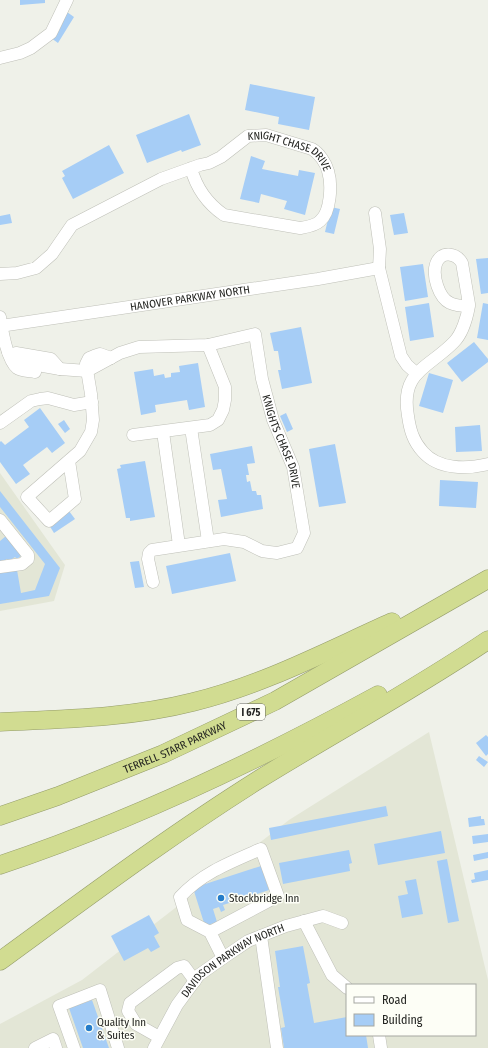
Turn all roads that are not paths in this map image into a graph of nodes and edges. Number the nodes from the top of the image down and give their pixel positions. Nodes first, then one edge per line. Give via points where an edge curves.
1 (67, 0) edge
2 (0, 58) edge
3 (191, 168) junction
4 (375, 213) dead end
5 (380, 268) junction
6 (0, 274) edge
7 (469, 306) dead end
8 (0, 323) edge
9 (208, 345) junction
10 (8, 352) junction
11 (60, 369) junction
12 (87, 371) junction
13 (416, 373) junction
14 (92, 402) junction
15 (0, 423) edge
16 (191, 428) junction
17 (162, 432) junction
18 (133, 435) dead end
19 (69, 461) junction
20 (488, 464) edge
21 (0, 520) edge
22 (4, 533) edge
23 (208, 541) junction
24 (179, 546) junction
25 (0, 567) edge
26 (488, 579) edge
27 (153, 582) dead end
28 (488, 635) edge
29 (488, 640) edge
30 (0, 722) edge
31 (0, 816) edge
32 (0, 865) edge
33 (304, 921) junction
34 (342, 923) dead end
35 (210, 932) junction
36 (261, 936) junction
37 (223, 958) junction
38 (0, 961) edge
39 (195, 981) junction
40 (346, 987) edge
41 (66, 1025) junction
42 (379, 1036) edge
43 (159, 1037) junction
44 (55, 1043) edge
45 (35, 1048) edge
46 (74, 1048) edge
47 (118, 1048) edge
48 (154, 1048) edge
49 (277, 1048) edge
50 (381, 1048) edge

1 - 2 street via 51,33 31,48
3 - 3 street, KNIGHT CHASE DRIVE via 222,157 248,136 266,135 317,152 328,171 329,206 321,221 300,228 224,214 206,199
3 - 6 street, KNIGHT CHASE DRIVE via 161,179 72,225 52,254 36,268
4 - 5 street
5 - 8 street, HANOVER PARKWAY NORTH
5 - 13 street via 401,356
7 - 13 street via 467,319 455,341
8 - 10 street
9 - 12 street, KNIGHTS CHASE DRIVE via 129,349
9 - 16 street via 225,387 223,410 218,420 210,425
9 - 23 street, KNIGHTS CHASE DRIVE via 255,334 262,379 273,420 293,467 304,533 297,548 277,553 262,551 244,542 224,539
10 - 11 street via 51,359
10 - 11 street via 31,368
11 - 12 street
12 - 14 street
13 - 20 street via 407,394 406,407 414,440 419,448 427,456 448,466 472,468
14 - 15 street via 74,405 48,398 31,401
14 - 19 street via 91,432 80,452
16 - 17 street
16 - 23 street
17 - 18 street
17 - 24 street
19 - 19 street via 75,499 49,521 27,498
21 - 22 street
22 - 25 street via 28,555 28,559 22,564
23 - 24 street, KNIGHTS CHASE DRIVE
24 - 27 street, KNIGHTS CHASE DRIVE via 152,550 149,553
26 - 30 highway via 282,672 232,691 156,710 112,716
26 - 31 highway, TERRELL STARR PARKWAY / I 675 via 275,701 163,754
28 - 32 highway via 289,742 208,782 127,817
29 - 38 highway via 424,682 312,747 202,816
33 - 34 street, DAVIDSON PARKWAY NORTH via 322,916
33 - 36 street, DAVIDSON PARKWAY NORTH
33 - 40 street via 332,975
35 - 35 street via 278,896 261,849 216,869 189,887 180,897 187,920
35 - 37 street
36 - 37 street, DAVIDSON PARKWAY NORTH via 248,941
36 - 49 street
37 - 39 street, DAVIDSON PARKWAY NORTH via 199,975
39 - 43 street, DAVIDSON PARKWAY NORTH via 177,1005
39 - 43 street via 184,966 177,968 130,1003 128,1011 136,1024
41 - 44 street via 51,1031
41 - 46 street
41 - 47 street via 60,1006 100,990
42 - 50 street
43 - 48 street, DAVIDSON PARKWAY NORTH
44 - 45 street

